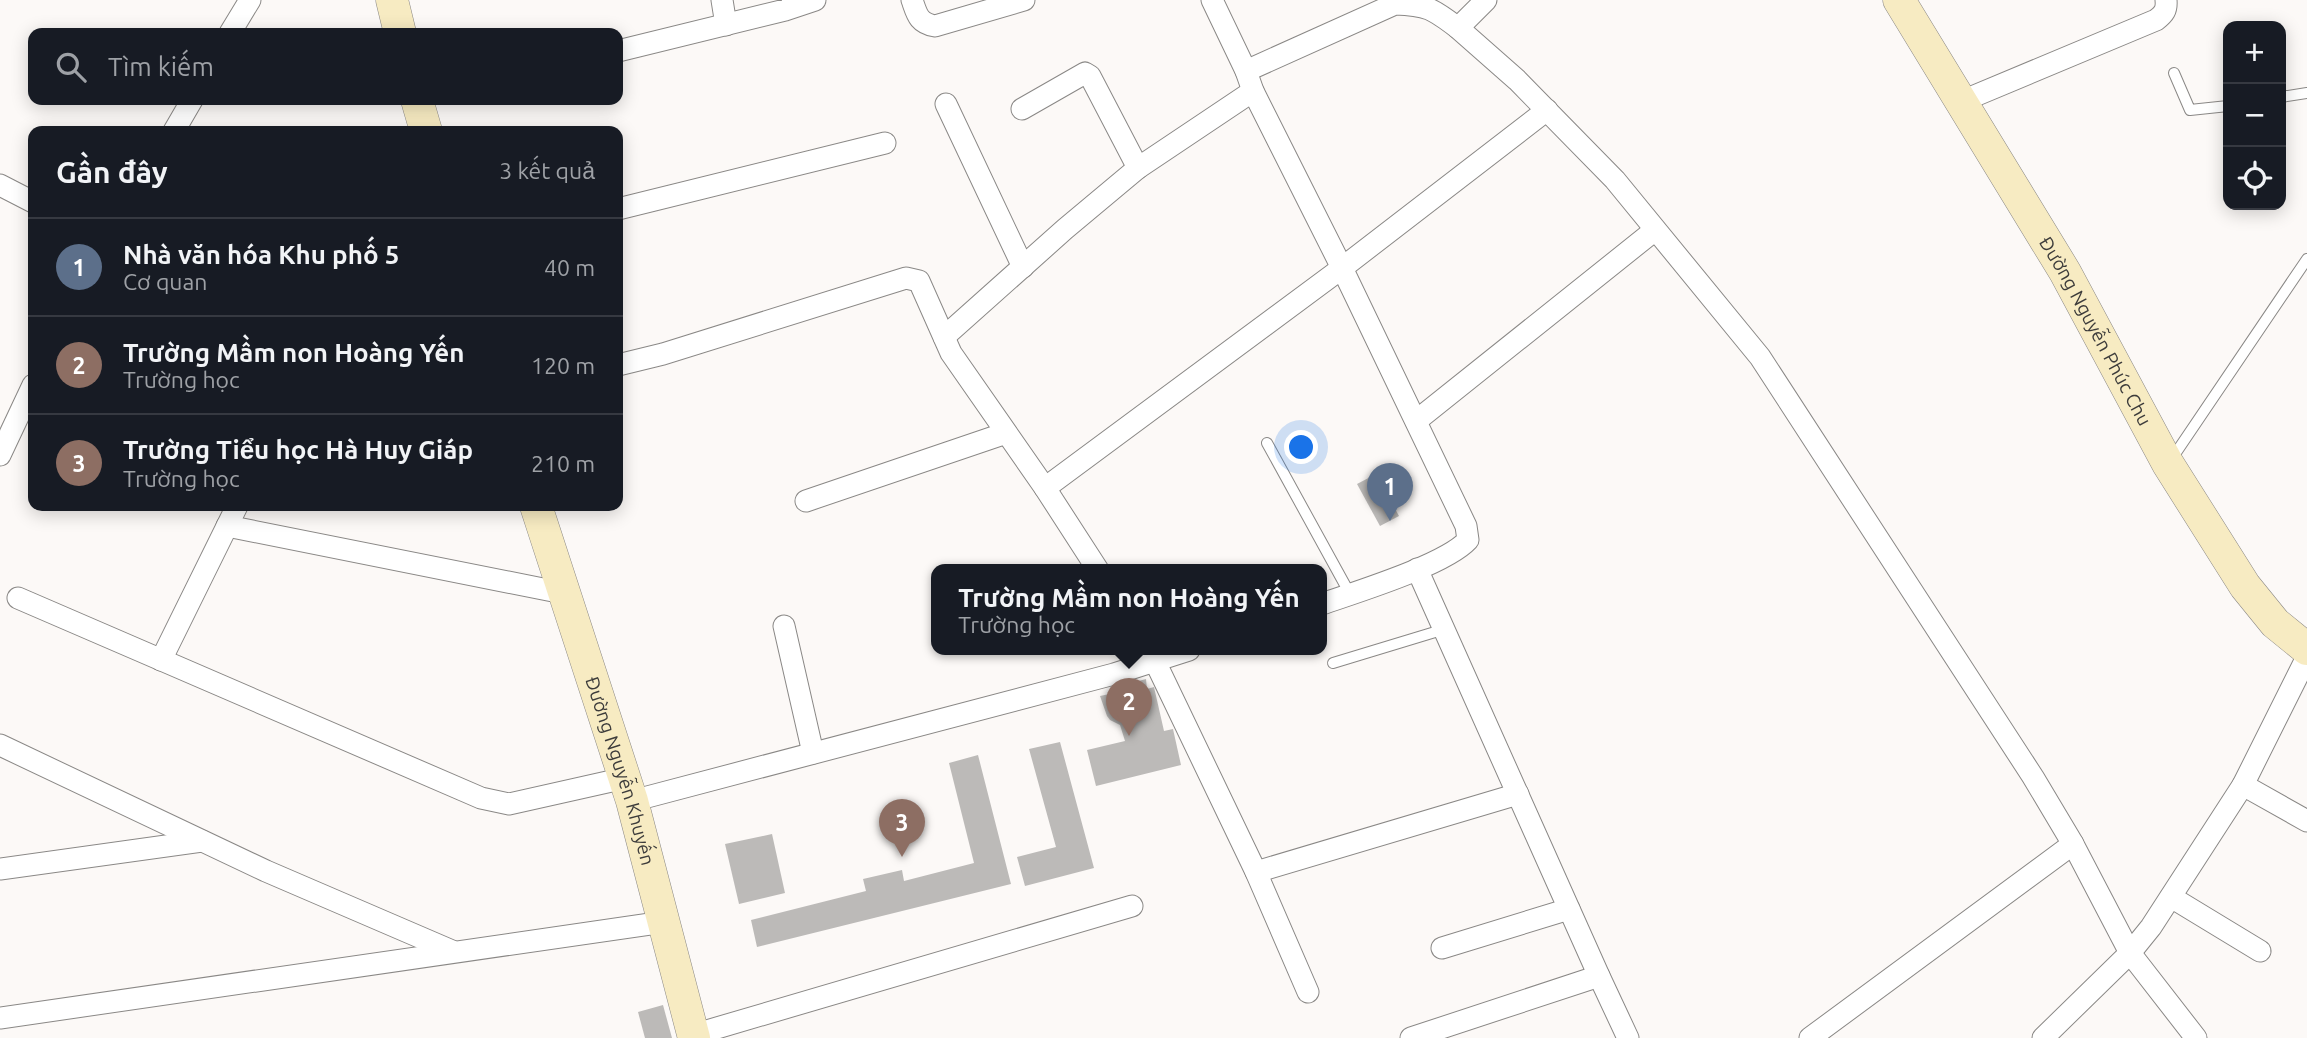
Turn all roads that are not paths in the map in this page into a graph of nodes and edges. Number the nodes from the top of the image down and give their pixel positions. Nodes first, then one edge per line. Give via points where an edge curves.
1 (250, 0) edge
2 (392, 0) edge
3 (722, 0) edge
4 (815, 0) edge
5 (912, 0) edge
6 (1024, 0) edge
7 (1212, 0) edge
8 (1486, 0) edge
9 (1899, 0) edge
10 (2166, 0) edge
11 (726, 25) junction
12 (233, 28) edge
13 (399, 28) edge
14 (1458, 28) junction
15 (623, 50) edge
16 (2174, 73) dead end
17 (1249, 81) junction
18 (2307, 93) edge
19 (2286, 96) edge
20 (1961, 102) junction
21 (946, 104) dead end
22 (189, 105) edge
23 (2223, 107) edge
24 (1022, 109) dead end
25 (1547, 110) junction
26 (177, 126) edge
27 (885, 143) dead end
28 (1138, 168) junction
29 (0, 185) edge
30 (28, 199) edge
31 (623, 208) edge
32 (1655, 230) junction
33 (2307, 259) edge
34 (1023, 267) junction
35 (1342, 268) junction
36 (944, 337) junction
37 (623, 364) edge
38 (28, 396) edge
39 (1416, 421) junction
40 (1006, 433) junction
41 (1267, 443) dead end
42 (0, 456) edge
43 (2168, 464) junction
44 (1045, 488) junction
45 (806, 501) dead end
46 (234, 511) edge
47 (538, 511) edge
48 (227, 526) junction
49 (1094, 564) edge
50 (1417, 569) junction
51 (563, 593) junction
52 (1350, 594) junction
53 (18, 598) dead end
54 (1327, 602) edge
55 (784, 626) dead end
56 (1445, 629) junction
57 (2307, 649) edge
58 (1153, 656) edge
59 (2307, 657) edge
60 (161, 660) junction
61 (1333, 663) dead end
62 (0, 745) edge
63 (813, 753) junction
64 (2243, 785) junction
65 (629, 790) junction
66 (1518, 794) junction
67 (2307, 821) edge
68 (203, 841) junction
69 (2073, 844) junction
70 (0, 870) edge
71 (1256, 872) junction
72 (2171, 897) junction
73 (1132, 906) dead end
74 (1569, 909) junction
75 (664, 922) junction
76 (1442, 948) dead end
77 (2260, 951) dead end
78 (453, 952) junction
79 (2130, 953) junction
80 (1598, 976) junction
81 (1308, 992) dead end
82 (0, 1018) edge
83 (694, 1036) edge
84 (1411, 1038) edge
85 (1628, 1038) edge
86 (1810, 1038) edge
87 (2043, 1038) edge
88 (2196, 1038) edge

1 - 12 street
2 - 13 street
3 - 11 street
4 - 11 street
5 - 6 street via 919,20 935,26
7 - 17 street
8 - 14 street
9 - 20 street, Đường Nguyễn Phúc Chu
10 - 20 street via 2166,8 2155,20
11 - 15 street
14 - 17 street via 1427,7 1395,4
14 - 25 street
16 - 23 lane via 2190,110
17 - 28 street
17 - 35 street
18 - 19 lane
20 - 43 street, Đường Nguyễn Phúc Chu via 2066,272
21 - 34 street
22 - 26 street
24 - 28 street via 1085,73
25 - 32 street via 1615,180
25 - 35 street
27 - 31 street
28 - 34 street
29 - 30 street
32 - 39 street
32 - 69 street via 1760,357
33 - 43 lane
34 - 36 street
35 - 39 street
35 - 44 street
36 - 37 street via 919,281 906,278
36 - 40 street
38 - 42 street
39 - 50 street via 1466,526 1468,540 1459,550
40 - 44 street
40 - 45 street
41 - 52 lane
43 - 57 street, Đường Nguyễn Phúc Chu via 2245,586 2275,623
44 - 49 street
46 - 48 street
47 - 51 street, Đường Nguyễn Khuyến
48 - 51 street
48 - 60 street
50 - 52 street
50 - 56 street
51 - 65 street, Đường Nguyễn Khuyến
52 - 54 street
53 - 60 street
55 - 63 street
56 - 61 lane
56 - 66 street
58 - 63 street
58 - 71 street
59 - 64 street
60 - 65 street via 481,798 509,804
62 - 68 street
63 - 65 street
64 - 67 street
64 - 72 street
65 - 75 street, Đường Nguyễn Khuyến
66 - 71 street
66 - 74 street
68 - 70 street
68 - 78 street
69 - 79 street
69 - 86 street
71 - 81 street
72 - 77 street
72 - 79 street
73 - 83 street
74 - 76 street
74 - 80 street
75 - 78 street
75 - 83 street, Đường Nguyễn Khuyến
78 - 82 street
79 - 87 street
79 - 88 street
80 - 84 street
80 - 85 street

